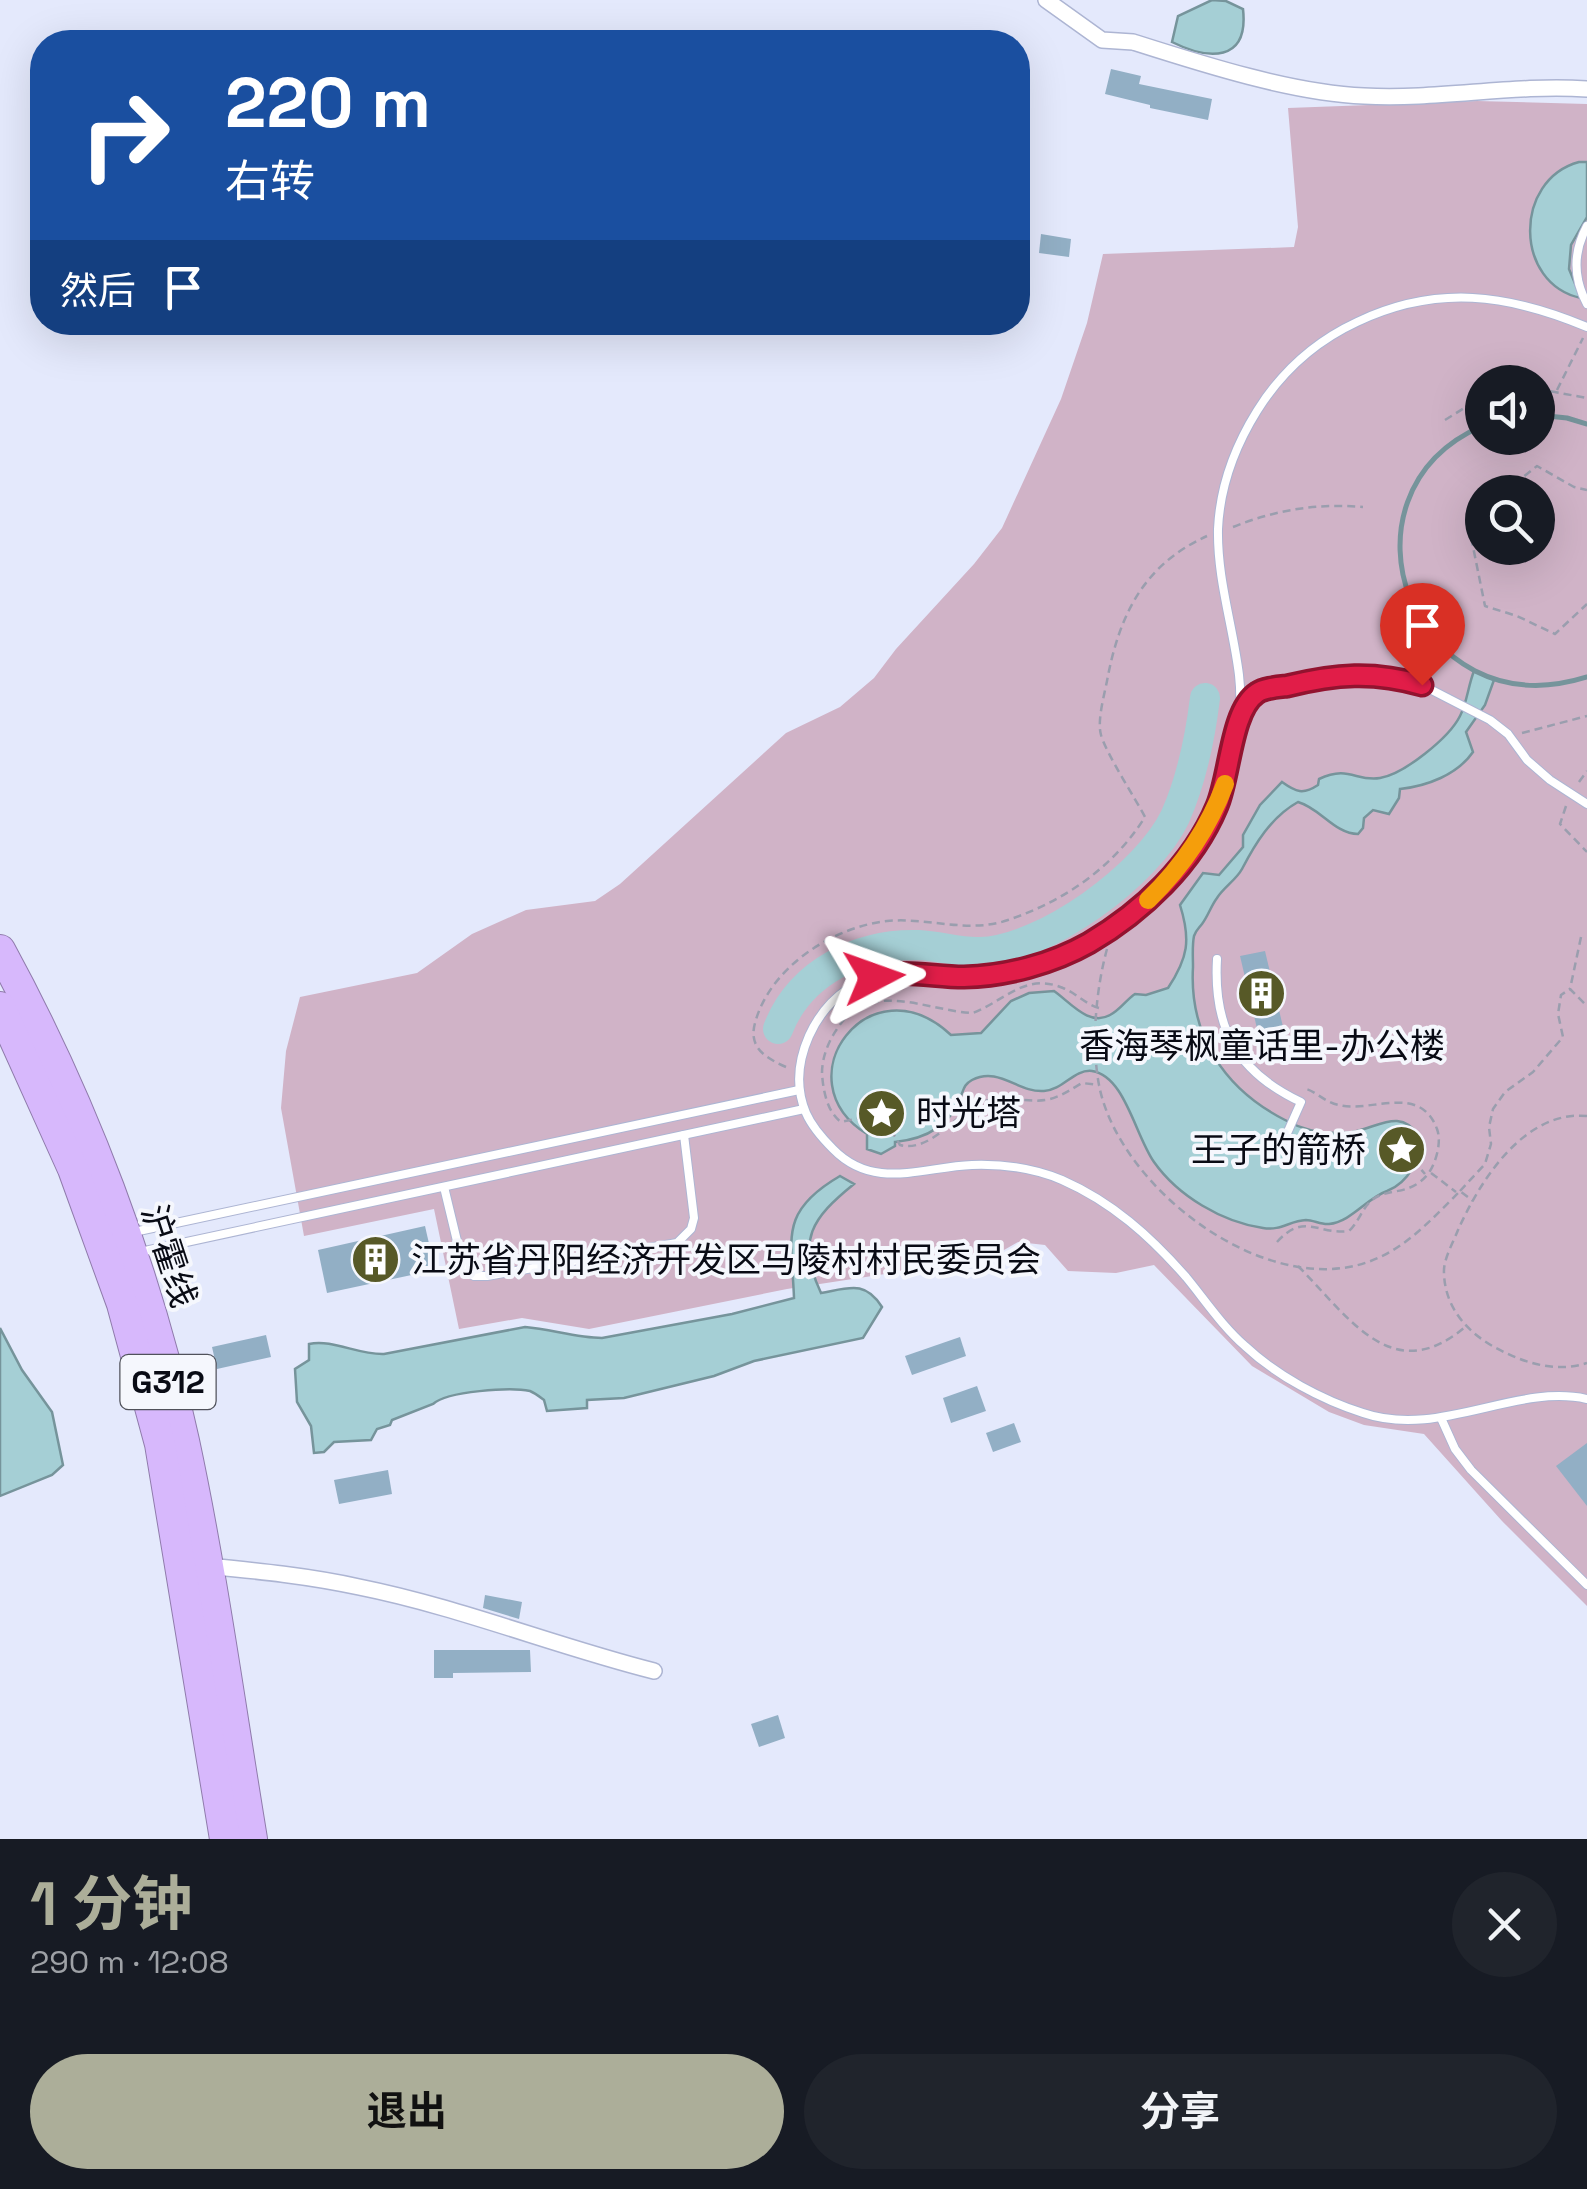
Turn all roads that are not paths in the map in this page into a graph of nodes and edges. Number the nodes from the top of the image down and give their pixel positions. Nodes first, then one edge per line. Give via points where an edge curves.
1 (1046, 0) edge
2 (1587, 89) edge
3 (1587, 226) edge
4 (1587, 304) edge
5 (1587, 328) edge
6 (1238, 715) junction
7 (1587, 804) edge
8 (0, 950) edge
9 (1216, 959) dead end
10 (0, 1008) edge
11 (799, 1090) junction
12 (804, 1109) junction
13 (684, 1135) junction
14 (1281, 1147) dead end
15 (444, 1186) junction
16 (115, 1248) junction
17 (1587, 1398) edge
18 (1441, 1418) junction
19 (207, 1566) junction
20 (1587, 1585) edge
21 (654, 1672) dead end
22 (226, 1839) edge
23 (252, 1839) edge

1 - 2 street via 1102,40 1133,42 1328,92 1366,97
3 - 4 lane via 1576,272
5 - 6 lane via 1496,298 1394,306 1338,331 1274,385 1225,480 1218,529 1239,676
6 - 7 lane via 1258,692 1328,677 1387,675 1490,720 1527,760
6 - 11 lane via 1228,776 1204,833 1140,907 1066,954 1018,969 964,977 893,972 857,982 819,1016
8 - 16 highway, 沪霍线 / G312 via 69,1089
9 - 14 lane via 1215,994 1229,1038 1252,1070 1301,1102
10 - 16 highway, 沪霍线 / G312
11 - 12 lane
11 - 16 lane
12 - 13 lane
12 - 18 lane via 837,1154 870,1172 1006,1167 1048,1174 1089,1192 1148,1236 1231,1333 1268,1364 1372,1416
13 - 15 lane
13 - 15 lane via 694,1218 676,1243 474,1276 459,1256
15 - 16 lane
16 - 19 highway, 沪霍线 / G312 via 184,1439
16 - 22 highway, 沪霍线 / G312 via 122,1304 160,1444
17 - 18 lane via 1554,1395
18 - 20 lane via 1471,1470
19 - 21 street via 360,1587
19 - 23 highway, 沪霍线 / G312

